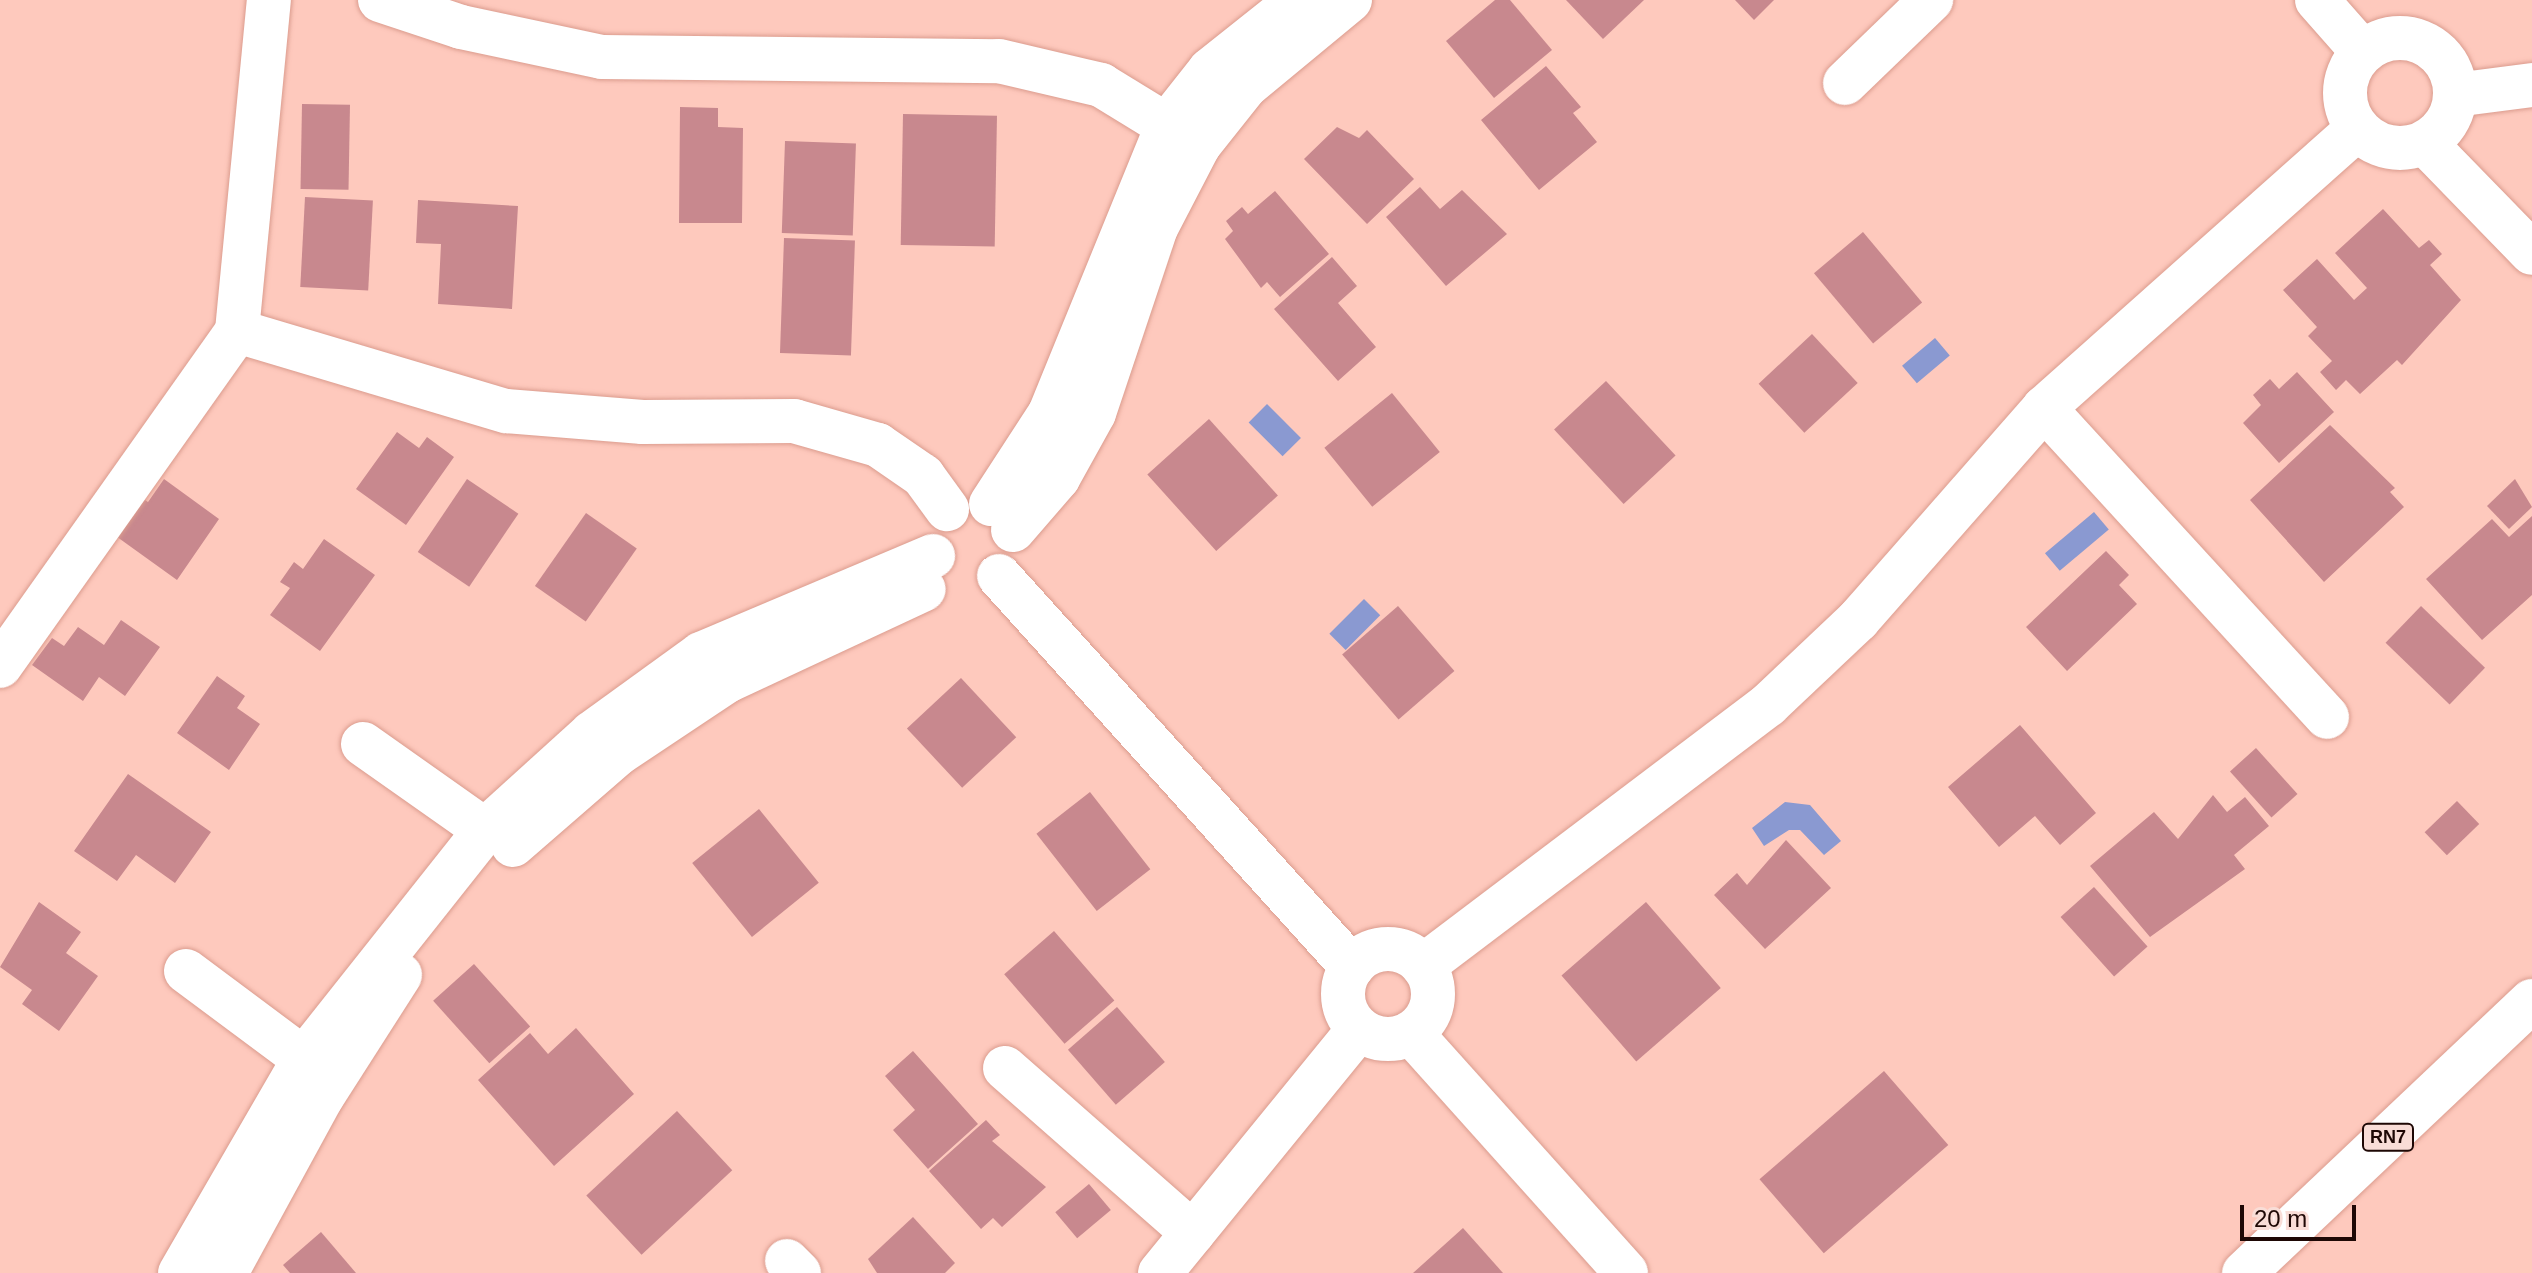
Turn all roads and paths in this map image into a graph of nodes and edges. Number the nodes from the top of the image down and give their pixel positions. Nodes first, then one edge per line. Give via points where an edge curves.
1 (269, 0) edge
2 (380, 0) edge
3 (1298, 0) edge
4 (1350, 0) edge
5 (1931, 0) edge
6 (2317, 0) edge
7 (2362, 51) junction
8 (1845, 83) dead end
9 (2532, 85) edge
10 (2455, 95) junction
11 (2357, 129) junction
12 (1184, 134) junction
13 (2425, 143) junction
14 (2532, 253) edge
15 (237, 331) junction
16 (2044, 408) junction
17 (947, 509) junction
18 (1002, 517) junction
19 (941, 567) junction
20 (999, 576) junction
21 (0, 666) edge
22 (2327, 717) dead end
23 (363, 744) dead end
24 (485, 830) junction
25 (1423, 966) junction
26 (1352, 967) junction
27 (186, 971) dead end
28 (2532, 1001) edge
29 (1359, 1029) junction
30 (1411, 1033) junction
31 (1005, 1068) dead end
32 (318, 1069) junction
33 (1193, 1233) junction
34 (180, 1273) edge
35 (226, 1273) edge
36 (1160, 1273) edge
37 (1626, 1273) edge
38 (2244, 1273) edge

1 - 15 street
2 - 12 street via 461,27 602,57 999,61 1101,85
3 - 12 street via 1210,70
4 - 12 street
5 - 8 street
6 - 7 street
7 - 10 street via 2399,37 2418,41 2441,56
7 - 11 street via 2344,93
9 - 10 street
10 - 13 street via 2441,130
11 - 13 street via 2378,145
11 - 16 street
12 - 18 street
13 - 14 street
15 - 17 street via 506,411 643,422 794,421 878,445 923,476
15 - 21 street
16 - 22 street
16 - 25 street via 1858,620 1768,705
17 - 18 street via 962,501
17 - 19 street via 932,533
18 - 20 street via 1012,559
19 - 20 street via 974,585
19 - 24 street via 701,654 592,733
19 - 32 street via 727,681 619,753 493,862
20 - 26 street
23 - 24 street
24 - 32 street
25 - 26 street via 1397,950 1375,951
25 - 30 street via 1433,1000
26 - 29 street via 1345,1005
27 - 32 street
28 - 38 street, RN7
29 - 30 street via 1379,1039
29 - 33 street
30 - 37 street
31 - 33 street
32 - 34 street
32 - 35 street
33 - 36 street

